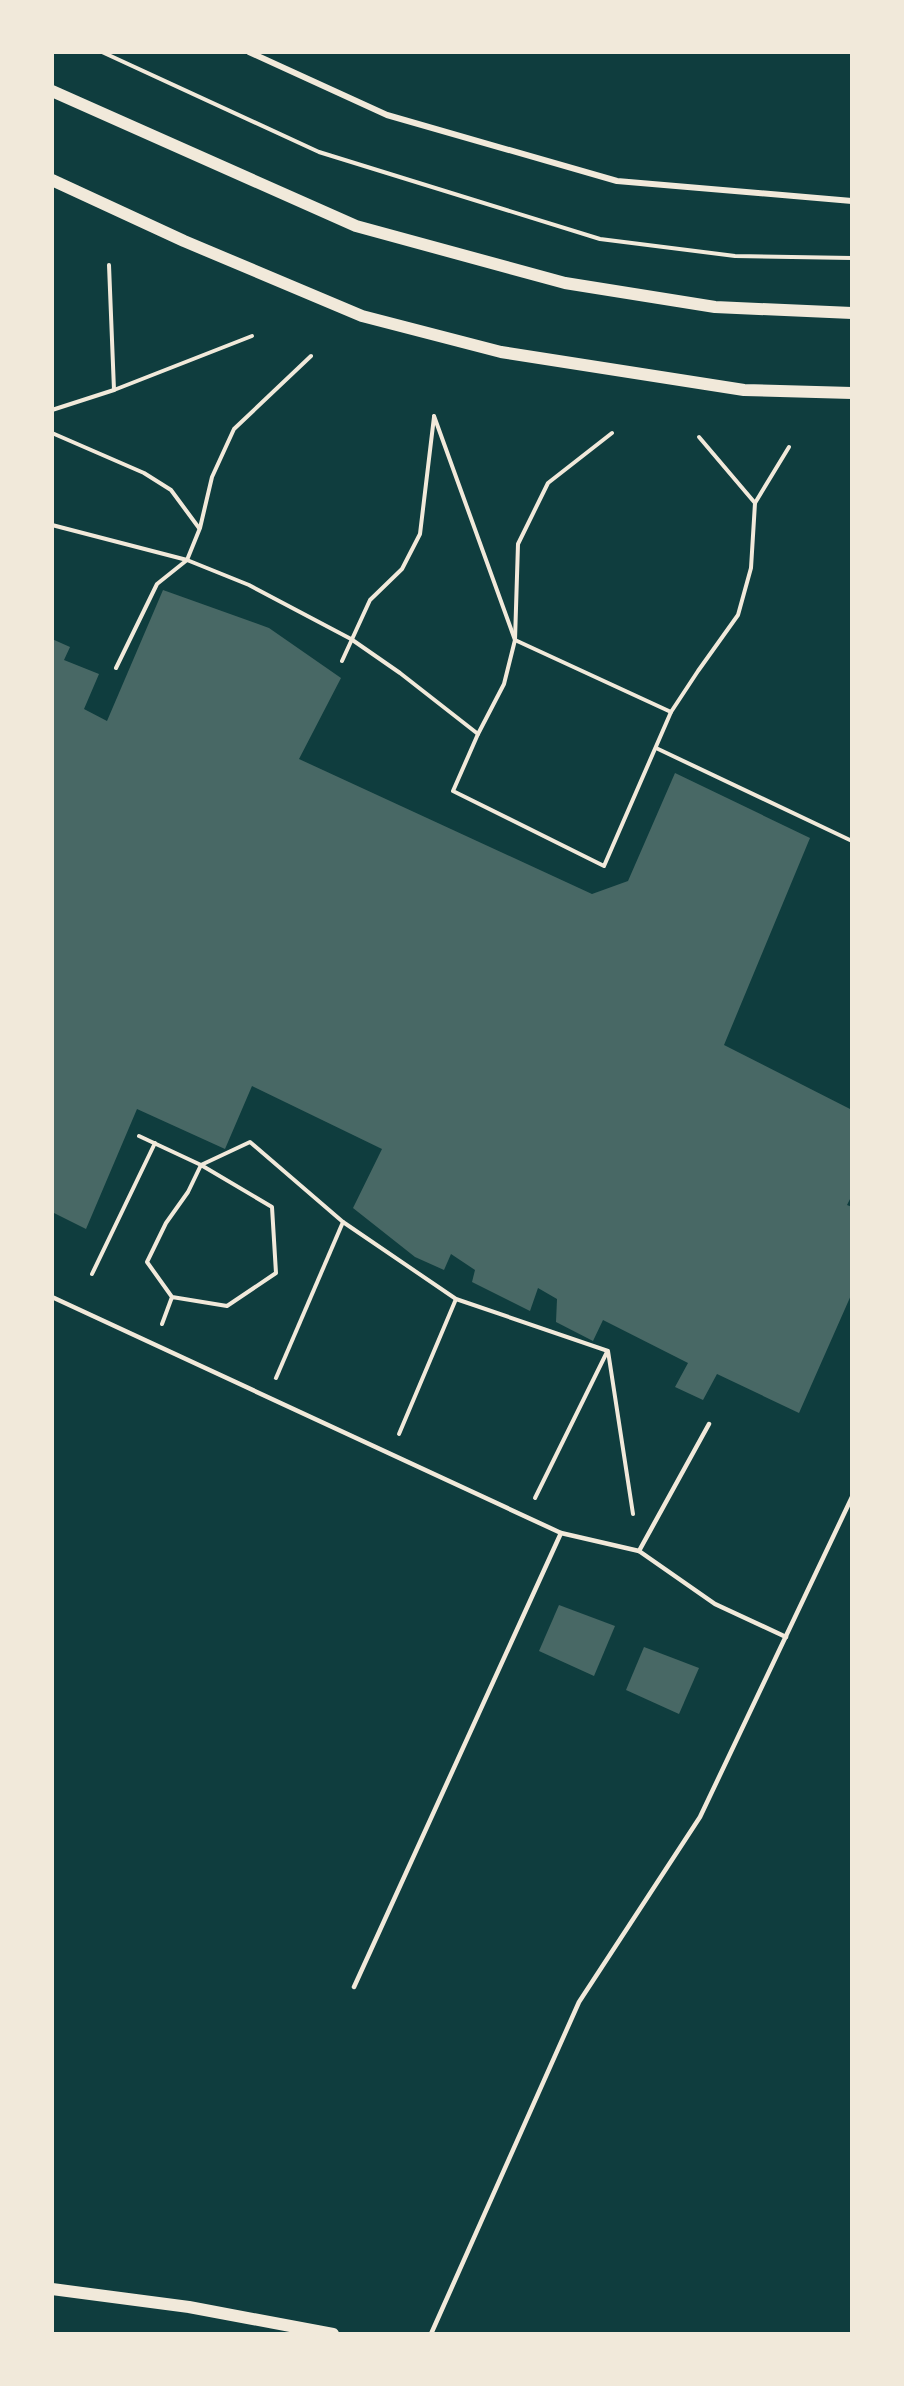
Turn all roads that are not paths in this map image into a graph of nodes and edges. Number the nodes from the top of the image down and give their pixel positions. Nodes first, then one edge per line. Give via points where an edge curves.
1 (249, 52) edge
2 (52, 91) edge
3 (52, 180) edge
4 (852, 201) edge
5 (852, 313) edge
6 (852, 393) edge
7 (52, 1297) edge
8 (709, 1425) dead end
9 (852, 1497) edge
10 (561, 1533) junction
11 (639, 1551) junction
12 (786, 1637) junction
13 (354, 1987) dead end
14 (52, 2289) edge
15 (333, 2334) edge
16 (431, 2334) edge

1 - 4 street via 387,115 617,181
2 - 5 main road via 356,226 565,283 715,307
3 - 6 main road via 362,316 501,352 663,378 744,390
7 - 10 lane
8 - 11 lane
9 - 12 lane
10 - 11 lane
10 - 13 lane
11 - 12 lane via 715,1604
12 - 16 lane via 700,1817 579,2002
14 - 15 main road via 189,2307

